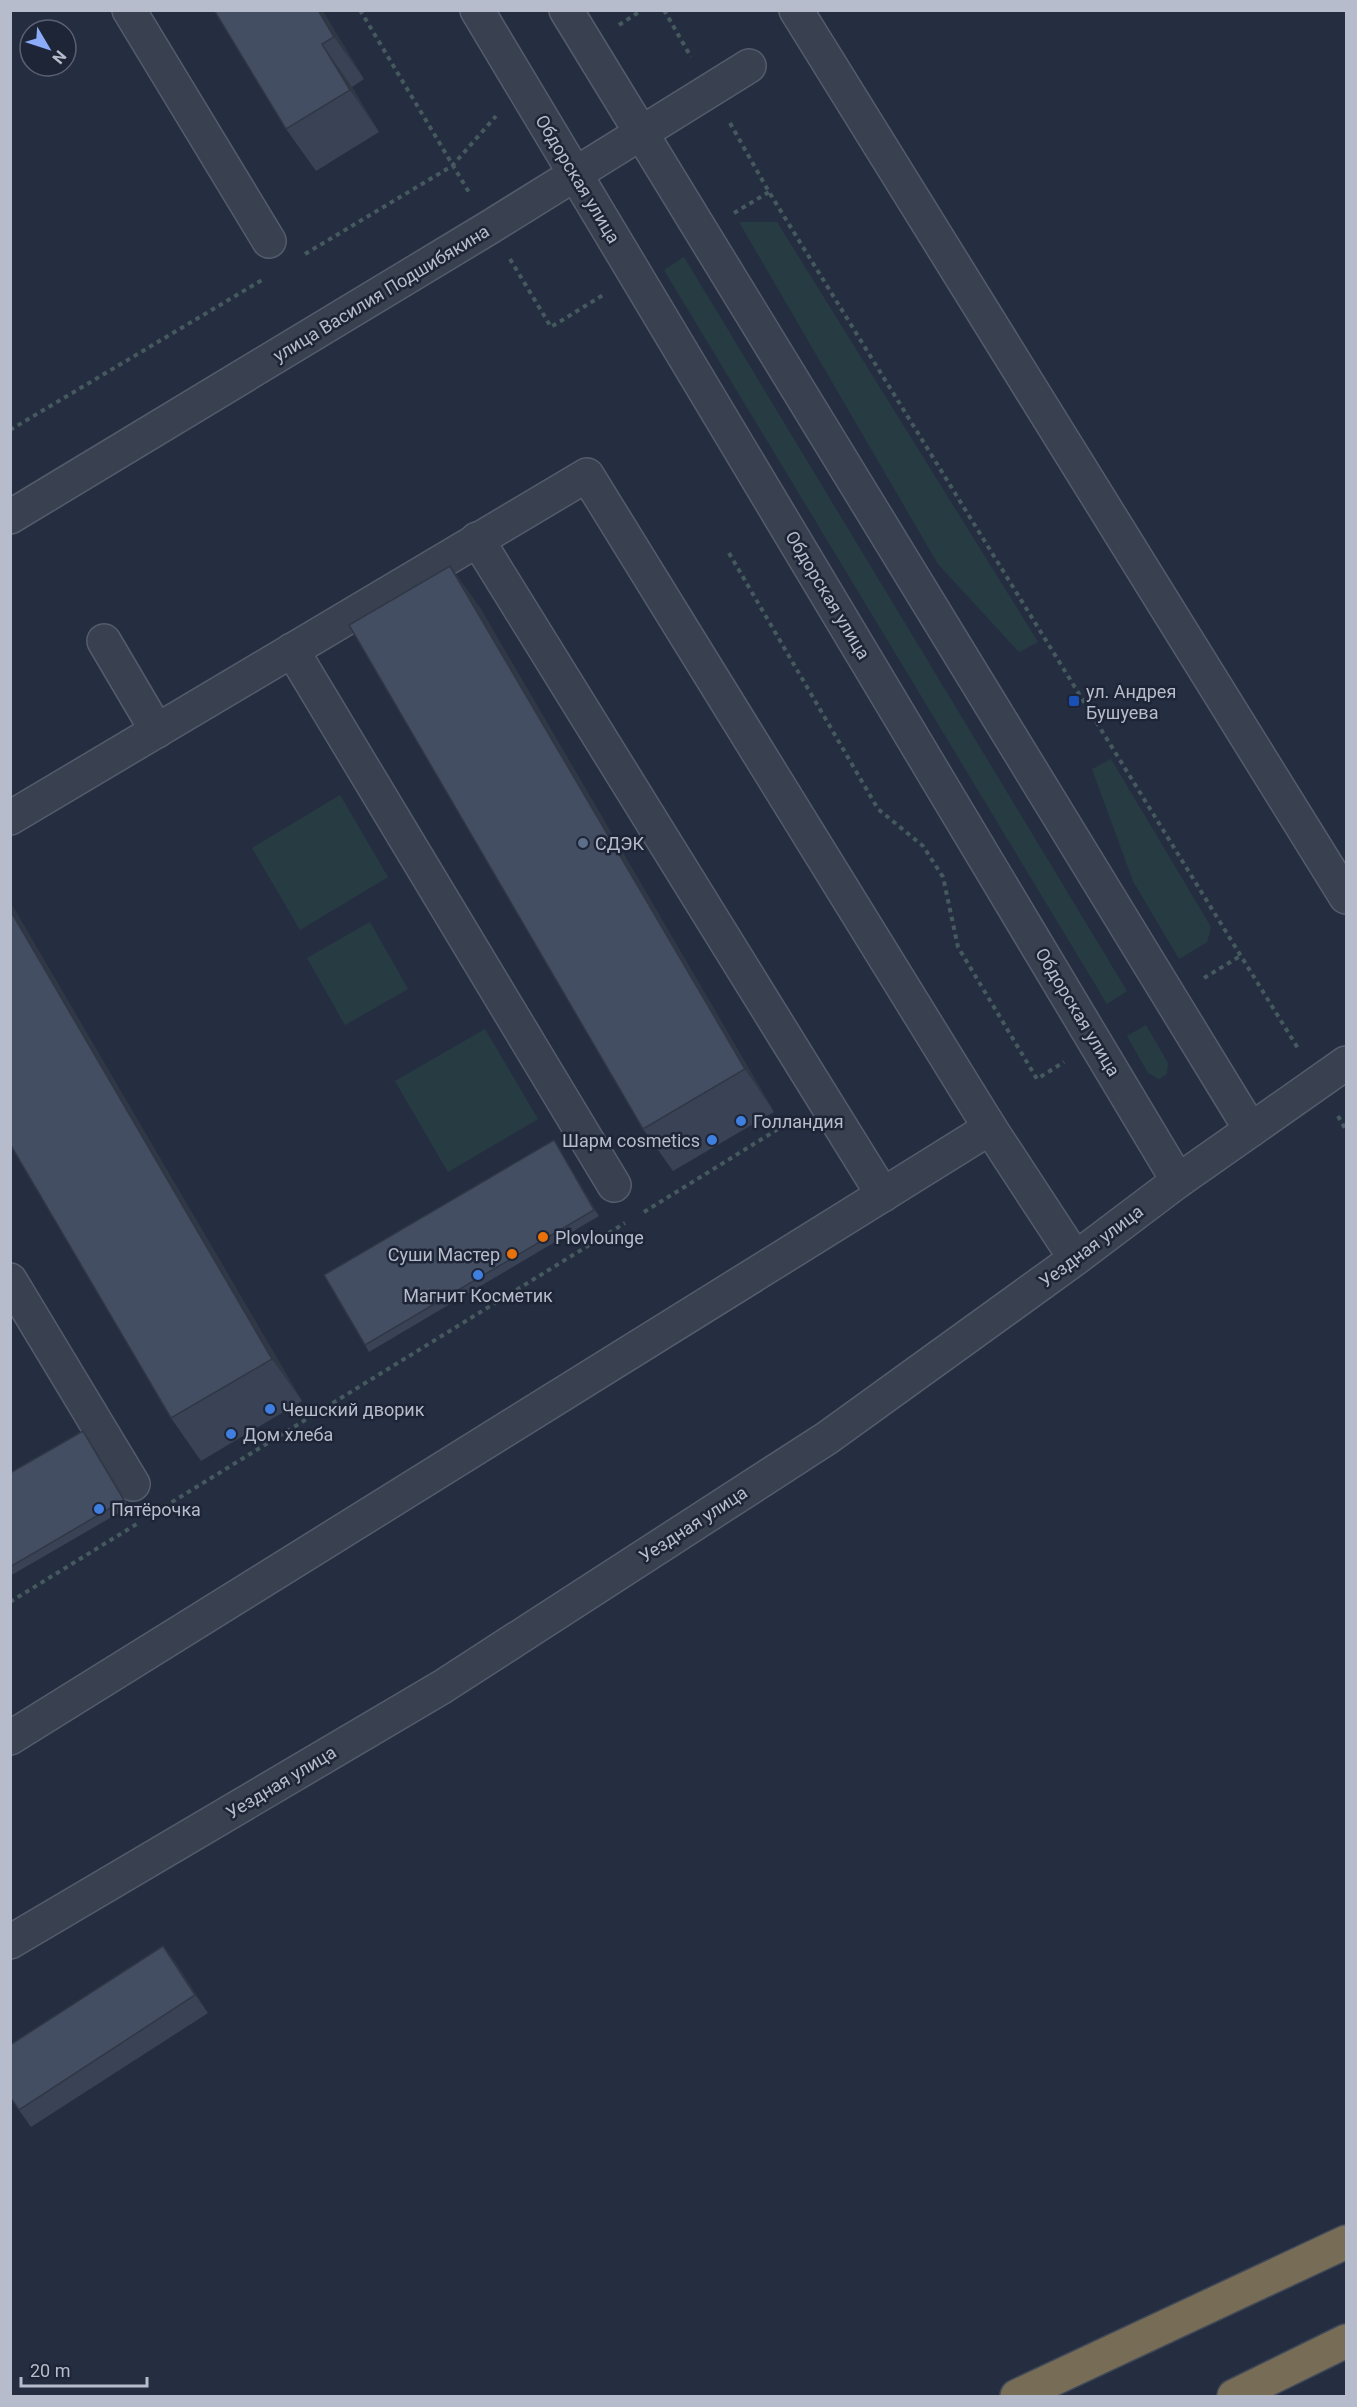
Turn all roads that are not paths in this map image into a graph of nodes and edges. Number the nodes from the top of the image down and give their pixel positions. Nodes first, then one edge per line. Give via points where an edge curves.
1 (129, 10) edge
2 (477, 10) edge
3 (566, 10) edge
4 (796, 10) edge
5 (749, 66) dead end
6 (642, 134) junction
7 (576, 174) junction
8 (269, 240) dead end
9 (10, 517) edge
10 (477, 539) junction
11 (104, 640) dead end
12 (292, 650) junction
13 (156, 730) junction
14 (10, 818) edge
15 (1347, 897) edge
16 (1347, 1063) edge
17 (990, 1128) junction
18 (1251, 1130) junction
19 (1178, 1181) junction
20 (614, 1185) dead end
21 (882, 1195) junction
22 (1075, 1258) junction
23 (10, 1280) edge
24 (133, 1484) dead end
25 (10, 1738) edge
26 (10, 1941) edge
27 (1347, 2242) edge
28 (1347, 2341) edge
29 (1017, 2397) edge
30 (1234, 2397) edge

1 - 8 street
2 - 7 street, Обдорская улица
3 - 6 street
4 - 15 street
5 - 6 street, улица Василия Подшибякина
6 - 7 street, улица Василия Подшибякина
6 - 18 street
7 - 9 street, улица Василия Подшибякина
7 - 19 street, Обдорская улица
10 - 12 street
10 - 17 street via 587,475
10 - 21 street
11 - 13 street
12 - 13 street
12 - 20 street
13 - 14 street
16 - 18 street, Уездная улица
17 - 21 street
17 - 22 street
18 - 19 street, Уездная улица
19 - 22 street, Уездная улица
21 - 25 street
22 - 26 street, Уездная улица via 827,1438 442,1687
23 - 24 street
27 - 29 highway
28 - 30 highway

